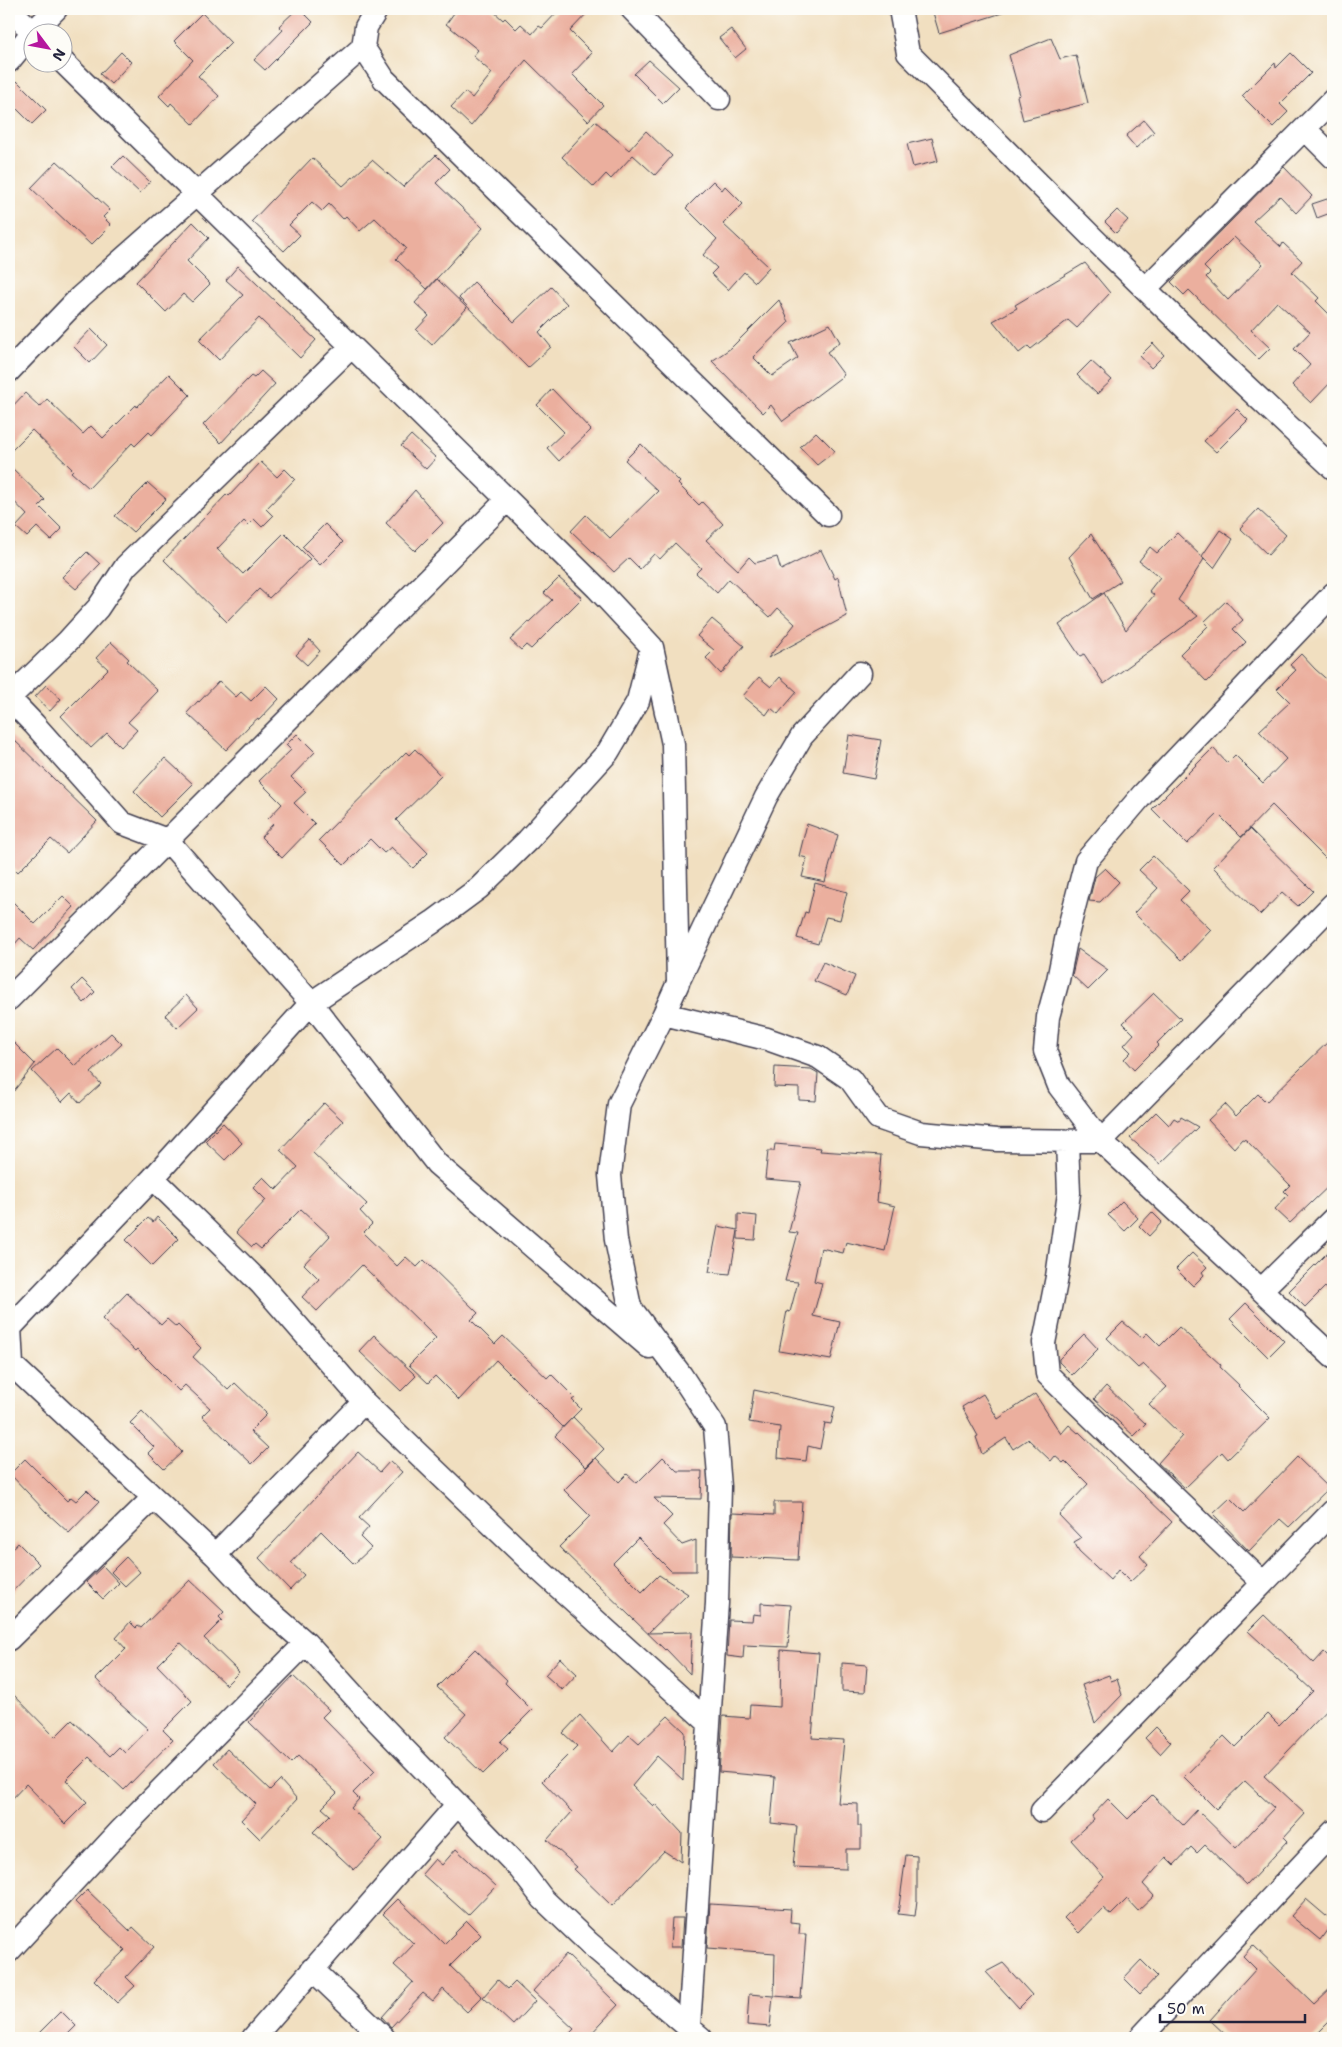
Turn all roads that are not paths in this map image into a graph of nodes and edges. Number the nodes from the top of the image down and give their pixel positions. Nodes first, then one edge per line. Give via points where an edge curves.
1 (9, 9) edge
2 (56, 9) edge
3 (377, 9) edge
4 (632, 9) edge
5 (900, 9) edge
6 (22, 22) edge
7 (44, 22) edge
8 (22, 46) edge
9 (362, 47) junction
10 (9, 61) edge
11 (72, 71) edge
12 (719, 99) dead end
13 (1333, 100) edge
14 (1305, 129) junction
15 (1333, 157) edge
16 (197, 193) junction
17 (1146, 288) junction
18 (351, 347) junction
19 (9, 371) edge
20 (1333, 468) edge
21 (506, 500) junction
22 (828, 515) dead end
23 (1333, 594) edge
24 (652, 647) junction
25 (860, 673) dead end
26 (9, 698) edge
27 (167, 840) junction
28 (1333, 904) edge
29 (678, 983) junction
30 (9, 999) edge
31 (311, 1003) junction
32 (664, 1014) junction
33 (1067, 1141) junction
34 (1100, 1141) junction
35 (153, 1178) junction
36 (1333, 1219) edge
37 (1262, 1289) junction
38 (9, 1327) edge
39 (1333, 1357) edge
40 (681, 1375) junction
41 (364, 1402) junction
42 (153, 1498) junction
43 (1333, 1511) edge
44 (215, 1555) junction
45 (1262, 1582) junction
46 (9, 1639) edge
47 (306, 1643) junction
48 (709, 1723) junction
49 (457, 1805) junction
50 (1042, 1810) dead end
51 (1333, 1832) edge
52 (9, 1951) edge
53 (312, 1969) junction
54 (695, 2033) edge
55 (253, 2038) edge
56 (384, 2038) edge
57 (1140, 2038) edge

1 - 6 street
2 - 7 street
3 - 9 street via 366,26
4 - 12 street
5 - 17 street via 908,52
8 - 10 street
9 - 16 street
9 - 22 street via 384,79
11 - 16 street
13 - 14 street
14 - 15 street
14 - 17 street
16 - 18 street
16 - 19 street via 80,297
17 - 20 street
18 - 21 street
18 - 26 street via 126,566 98,608 68,642
21 - 24 street via 597,588
21 - 27 street
23 - 34 street via 1143,794 1086,861 1048,1017 1045,1051 1059,1086
24 - 29 street via 673,744
24 - 31 street via 638,701 608,752 534,834 479,888
25 - 29 street via 802,736 766,797
26 - 27 street via 122,823
27 - 30 street
27 - 31 street
28 - 34 street
29 - 32 street
31 - 35 street
31 - 40 street via 437,1164
32 - 33 street via 767,1039 818,1057 850,1079 878,1118 921,1133 997,1140
32 - 40 street via 619,1104 610,1175 616,1240 630,1307
33 - 34 street
33 - 45 street via 1069,1193 1044,1343 1047,1374
34 - 37 street
35 - 38 street
35 - 41 street via 261,1284
36 - 37 street
37 - 39 street
38 - 42 street via 12,1365
40 - 48 street via 715,1426 720,1487
41 - 44 street
41 - 48 street via 533,1564
42 - 44 street
42 - 46 street
43 - 45 street
44 - 47 street via 261,1604
45 - 50 street
47 - 49 street
47 - 52 street via 121,1830
48 - 54 street
49 - 53 street
49 - 54 street via 520,1869 543,1899 589,1943
51 - 57 street
53 - 55 street
53 - 56 street

